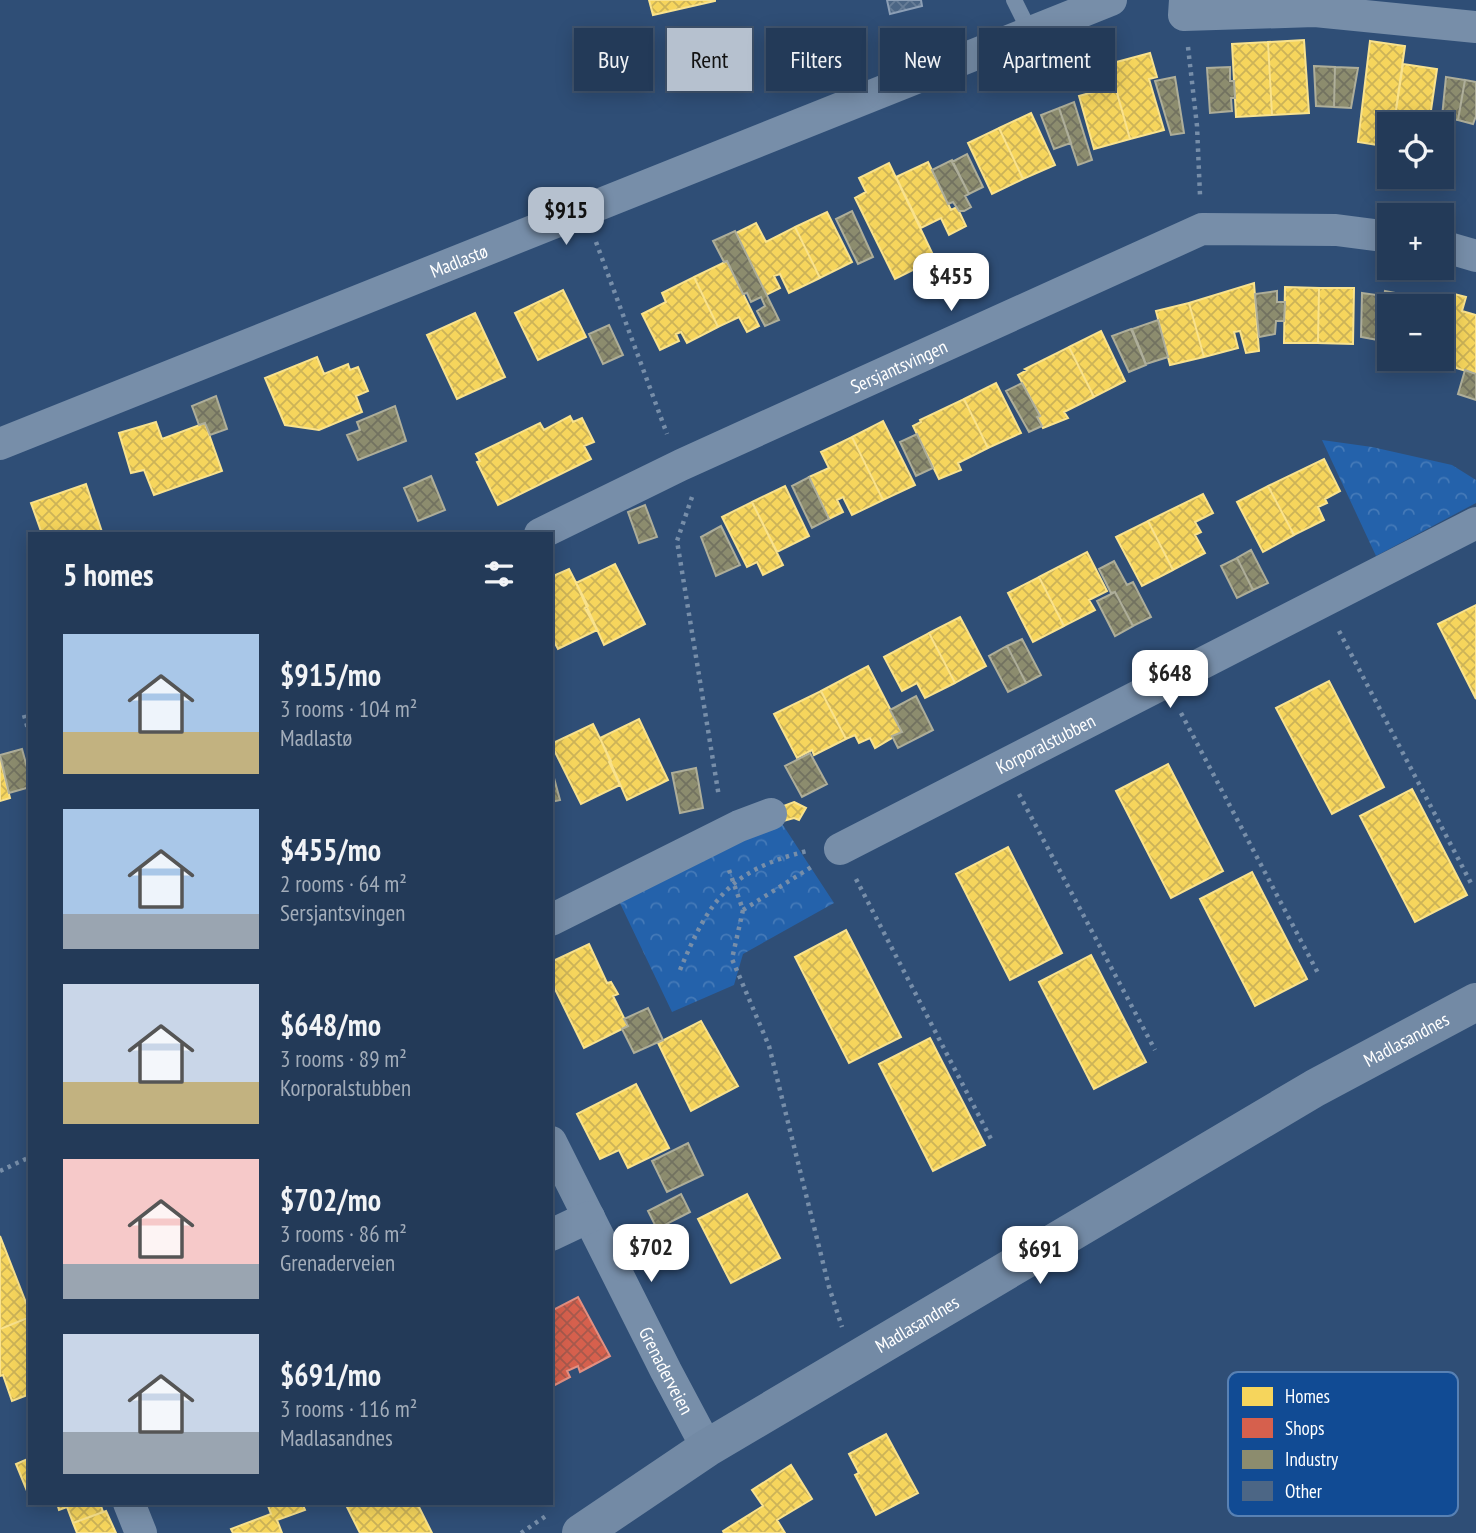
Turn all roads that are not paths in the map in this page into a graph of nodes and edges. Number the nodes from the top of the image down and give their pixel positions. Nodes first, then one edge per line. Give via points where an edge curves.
1 (1014, 0) edge
2 (1111, 0) edge
3 (1184, 7) edge
4 (1476, 27) edge
5 (1028, 28) edge
6 (1040, 28) edge
7 (979, 53) edge
8 (1377, 235) edge
9 (1454, 250) edge
10 (1476, 256) edge
11 (0, 444) edge
12 (1476, 523) edge
13 (544, 532) edge
14 (748, 823) road end
15 (840, 849) road end
16 (553, 919) edge
17 (1476, 1002) edge
18 (553, 1146) edge
19 (589, 1217) junction
20 (553, 1234) edge
21 (707, 1448) junction
22 (130, 1505) edge
23 (141, 1533) edge
24 (581, 1533) edge

1 - 5 lane
2 - 6 street, Madlastø
3 - 4 street via 1315,10
7 - 11 street, Madlastø
8 - 13 street, Sersjantsvingen via 1336,230 1202,229 681,465
9 - 10 street
12 - 15 street, Korporalstubben
14 - 16 street
17 - 21 street, Madlasandnes via 1315,1088
18 - 19 street, Grenaderveien
19 - 20 street
19 - 21 street, Grenaderveien
21 - 24 street, Madlasandnes
22 - 23 street

